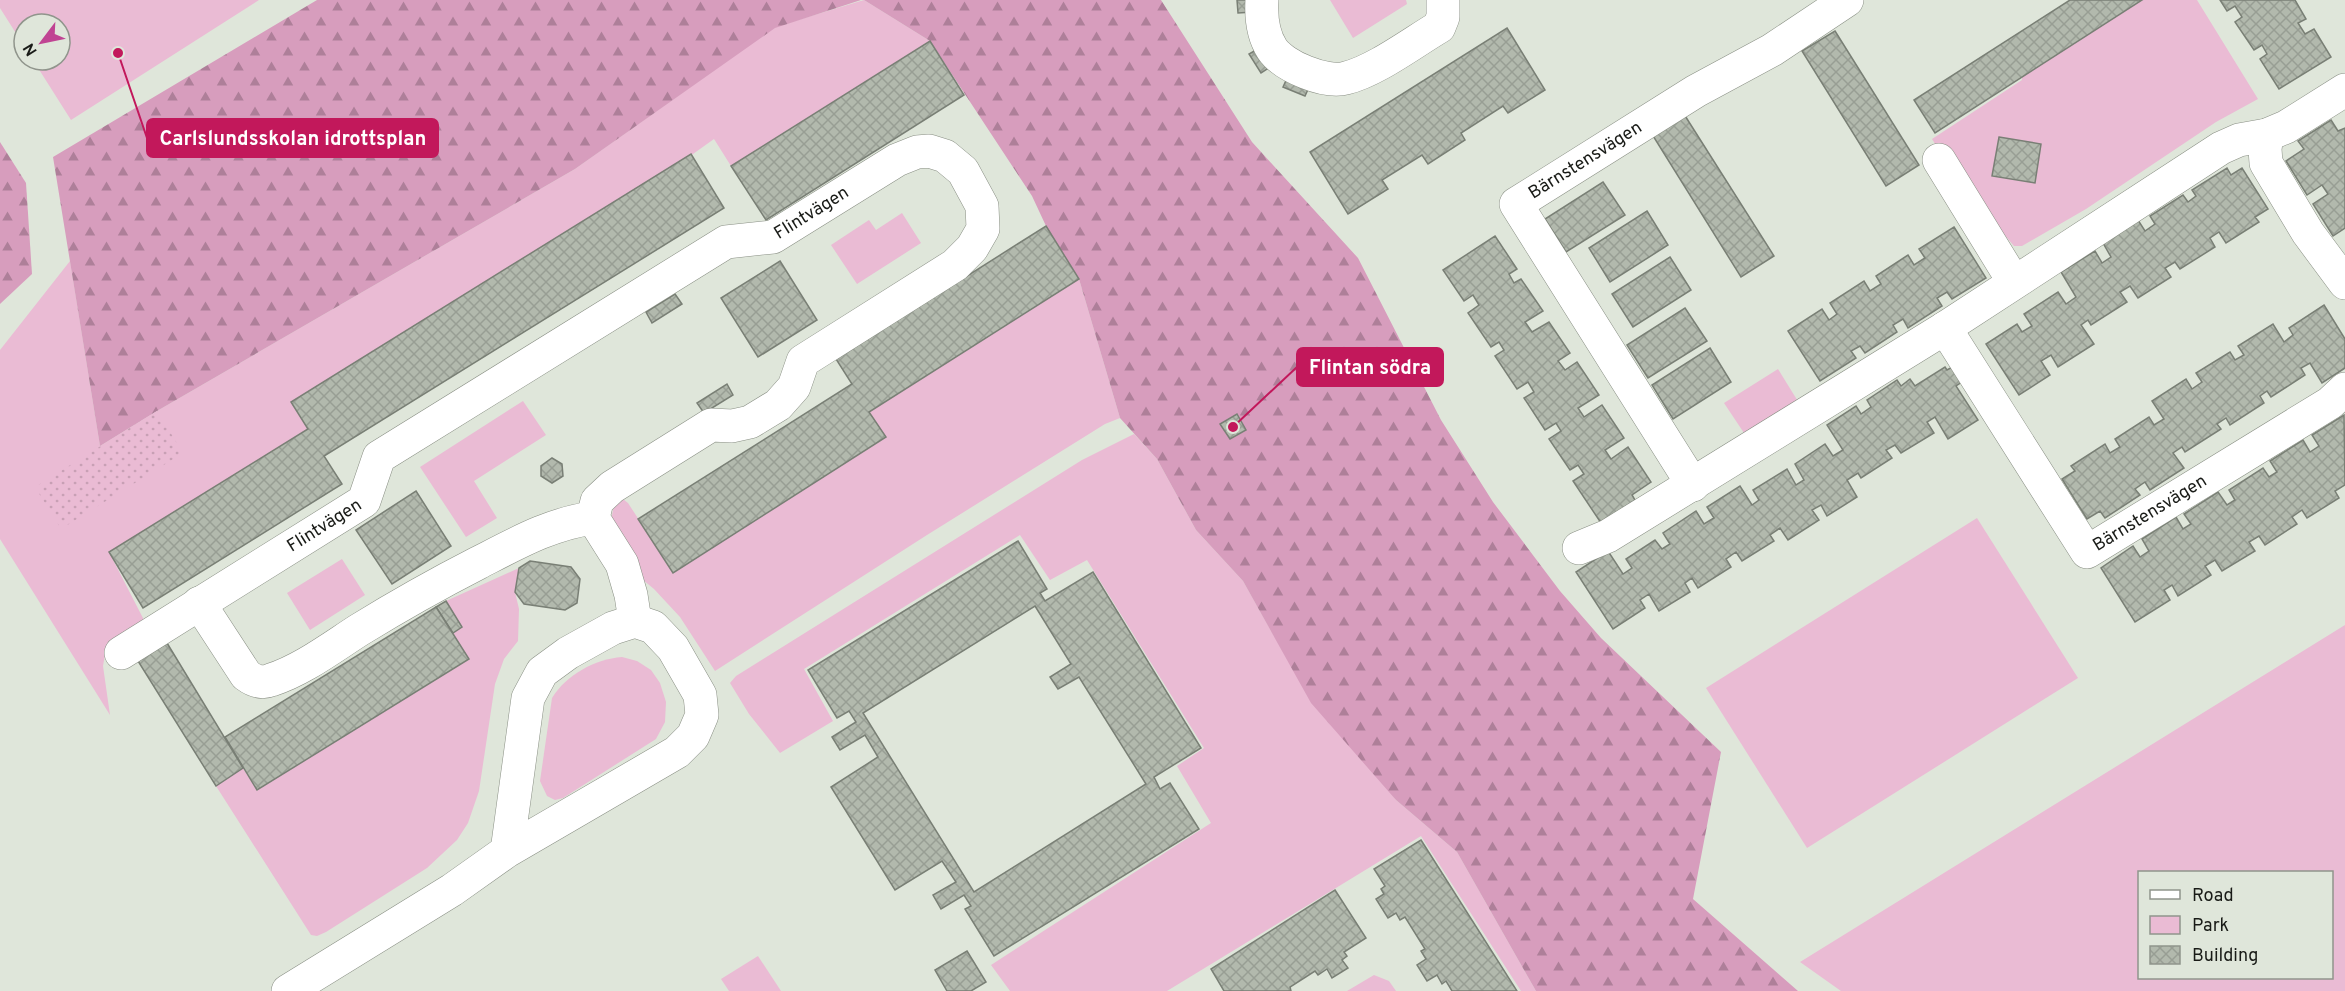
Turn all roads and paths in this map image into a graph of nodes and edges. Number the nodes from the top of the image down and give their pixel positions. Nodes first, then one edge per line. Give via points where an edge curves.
1 (1262, 0) edge
2 (1443, 0) edge
3 (1847, 0) edge
4 (2345, 90) edge
5 (2267, 135) junction
6 (1940, 160) dead end
7 (2014, 282) junction
8 (2345, 284) edge
9 (1945, 328) junction
10 (2345, 389) edge
11 (1693, 485) junction
12 (593, 518) junction
13 (1579, 548) dead end
14 (199, 603) junction
15 (635, 621) junction
16 (121, 653) dead end
17 (507, 852) junction
18 (288, 991) edge

1 - 2 street via 1260,17 1272,50 1294,67 1326,79 1343,80 1439,27
3 - 11 street, Bärnstensvägen via 1772,50 1696,91 1516,204
4 - 5 street
5 - 7 street via 2221,148
5 - 8 street via 2266,163 2308,233
6 - 7 street
7 - 9 street
9 - 10 street, Bärnstensvägen via 2088,552 2330,403
9 - 11 street
11 - 13 street via 1608,536
12 - 14 street via 538,533 495,554 270,681 256,682 246,675
12 - 14 street, Flintvägen via 597,501 612,487 711,425 750,422 777,405 794,387 803,361 955,265 983,229 982,206 963,171 945,156 917,152 897,160 773,237 726,242 379,456 364,501
12 - 15 street via 622,564
14 - 16 street, Flintvägen
15 - 17 street via 613,627 542,672 528,698
15 - 17 street via 653,627 690,674 700,695 702,715 693,735 677,752
17 - 18 street

